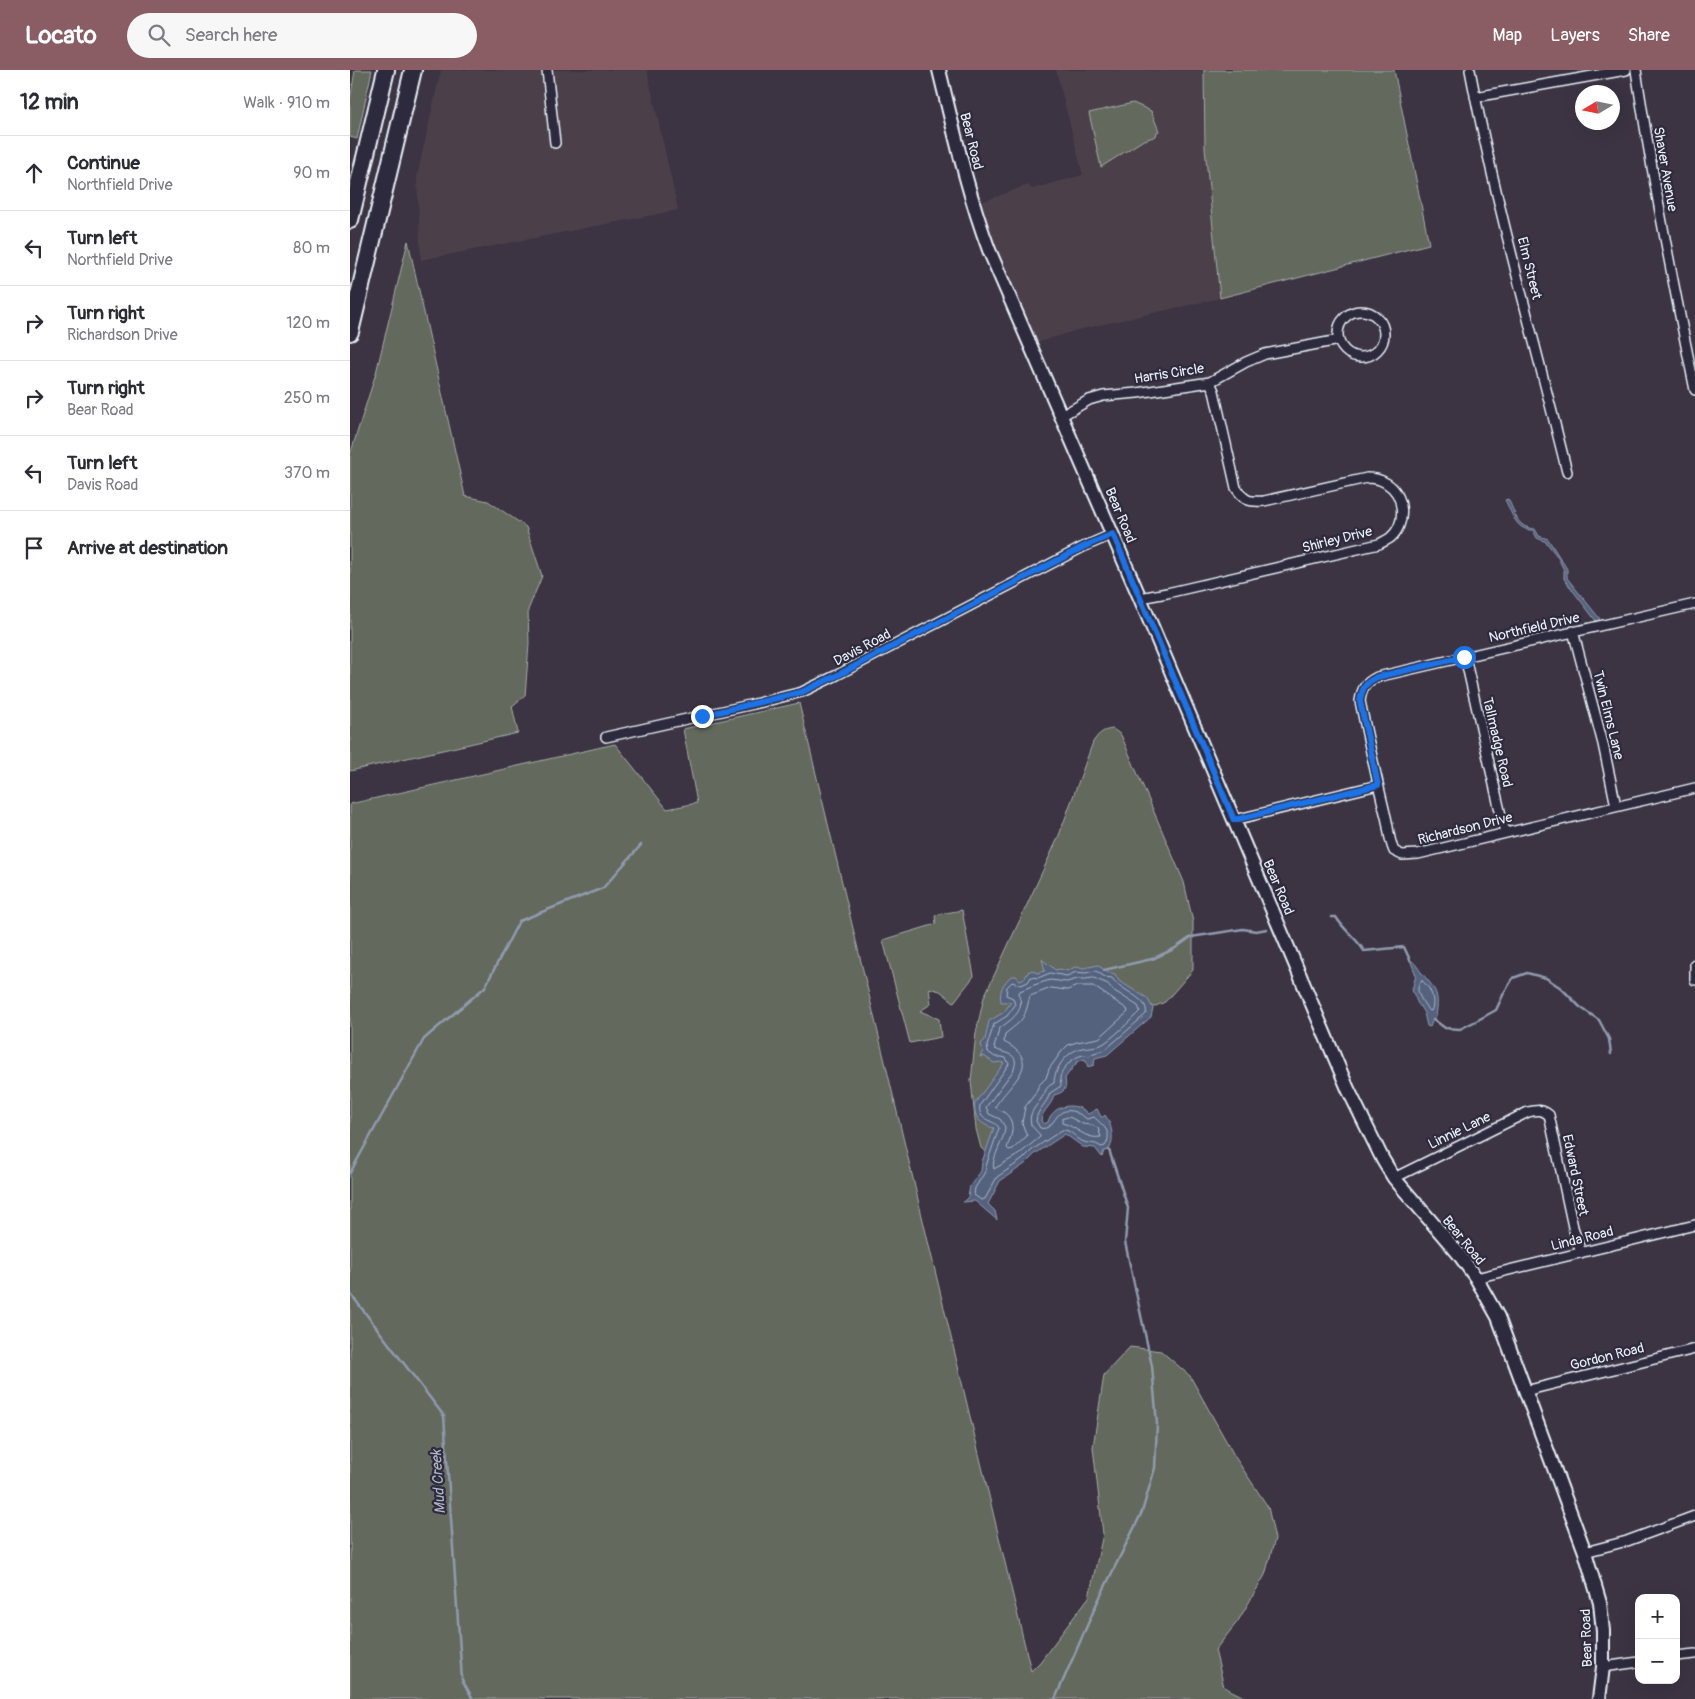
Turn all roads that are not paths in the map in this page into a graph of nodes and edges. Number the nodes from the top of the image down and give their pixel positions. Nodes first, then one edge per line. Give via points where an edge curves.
1 (386, 70) edge
2 (413, 70) edge
3 (547, 70) edge
4 (939, 70) edge
5 (1470, 70) edge
6 (1626, 70) edge
7 (1636, 70) edge
8 (1475, 97) junction
9 (555, 143) dead end
10 (350, 220) edge
11 (350, 332) edge
12 (1339, 340) junction
13 (1210, 382) junction
14 (1695, 390) edge
15 (1061, 416) junction
16 (1567, 472) dead end
17 (1113, 534) junction
18 (1140, 598) junction
19 (1695, 604) edge
20 (1573, 632) junction
21 (1464, 657) junction
22 (606, 737) dead end
23 (1378, 785) junction
24 (1695, 788) edge
25 (1616, 806) junction
26 (1234, 820) junction
27 (1505, 832) junction
28 (1695, 964) edge
29 (1695, 980) edge
30 (1537, 1110) joint
31 (1394, 1178) junction
32 (1695, 1225) edge
33 (1581, 1253) junction
34 (1476, 1278) junction
35 (1695, 1349) edge
36 (1525, 1391) junction
37 (1695, 1516) edge
38 (1585, 1552) junction
39 (1695, 1654) edge
40 (1680, 1656) edge
41 (1635, 1663) edge
42 (1603, 1667) junction
43 (1600, 1699) edge

1 - 10 highway
2 - 11 highway
3 - 9 street
4 - 15 main road, Bear Road via 976,213 989,250
5 - 8 street, Elm Street
6 - 8 street
7 - 14 street, Shaver Avenue
8 - 16 street, Elm Street
12 - 12 street via 1349,354 1367,357 1381,346 1384,329 1373,314 1356,312 1342,322
12 - 13 street, Harris Circle via 1265,354
13 - 15 street, Harris Circle via 1103,396
13 - 18 street, Shirley Drive via 1236,488 1243,498 1253,502 1264,501 1367,478 1377,479 1395,491 1402,517 1397,530 1379,544
15 - 17 main road, Bear Road
17 - 18 main road, Bear Road
17 - 22 street, Davis Road via 802,692
18 - 26 main road, Bear Road
19 - 20 street, Northfield Drive
20 - 21 street, Northfield Drive
20 - 25 street, Twin Elms Lane
21 - 23 street, Northfield Drive via 1377,677 1362,690 1360,701
21 - 27 street, Tallmadge Road
23 - 26 street
23 - 27 street, Richardson Drive via 1389,839 1394,851 1402,855 1418,854
24 - 25 street, Richardson Drive
25 - 27 street, Richardson Drive
26 - 31 main road, Bear Road via 1348,1089
28 - 29 street
30 - 31 street, Linnie Lane
30 - 33 street, Edward Street via 1549,1115
31 - 34 main road, Bear Road
32 - 33 street, Linda Road
33 - 34 street, Linda Road
34 - 36 main road, Bear Road via 1498,1317
35 - 36 street, Gordon Road
36 - 38 main road, Bear Road
37 - 38 street via 1627,1541
38 - 42 main road, Bear Road via 1600,1602 1604,1631
39 - 40 street
41 - 42 street
42 - 43 main road, Bear Road

